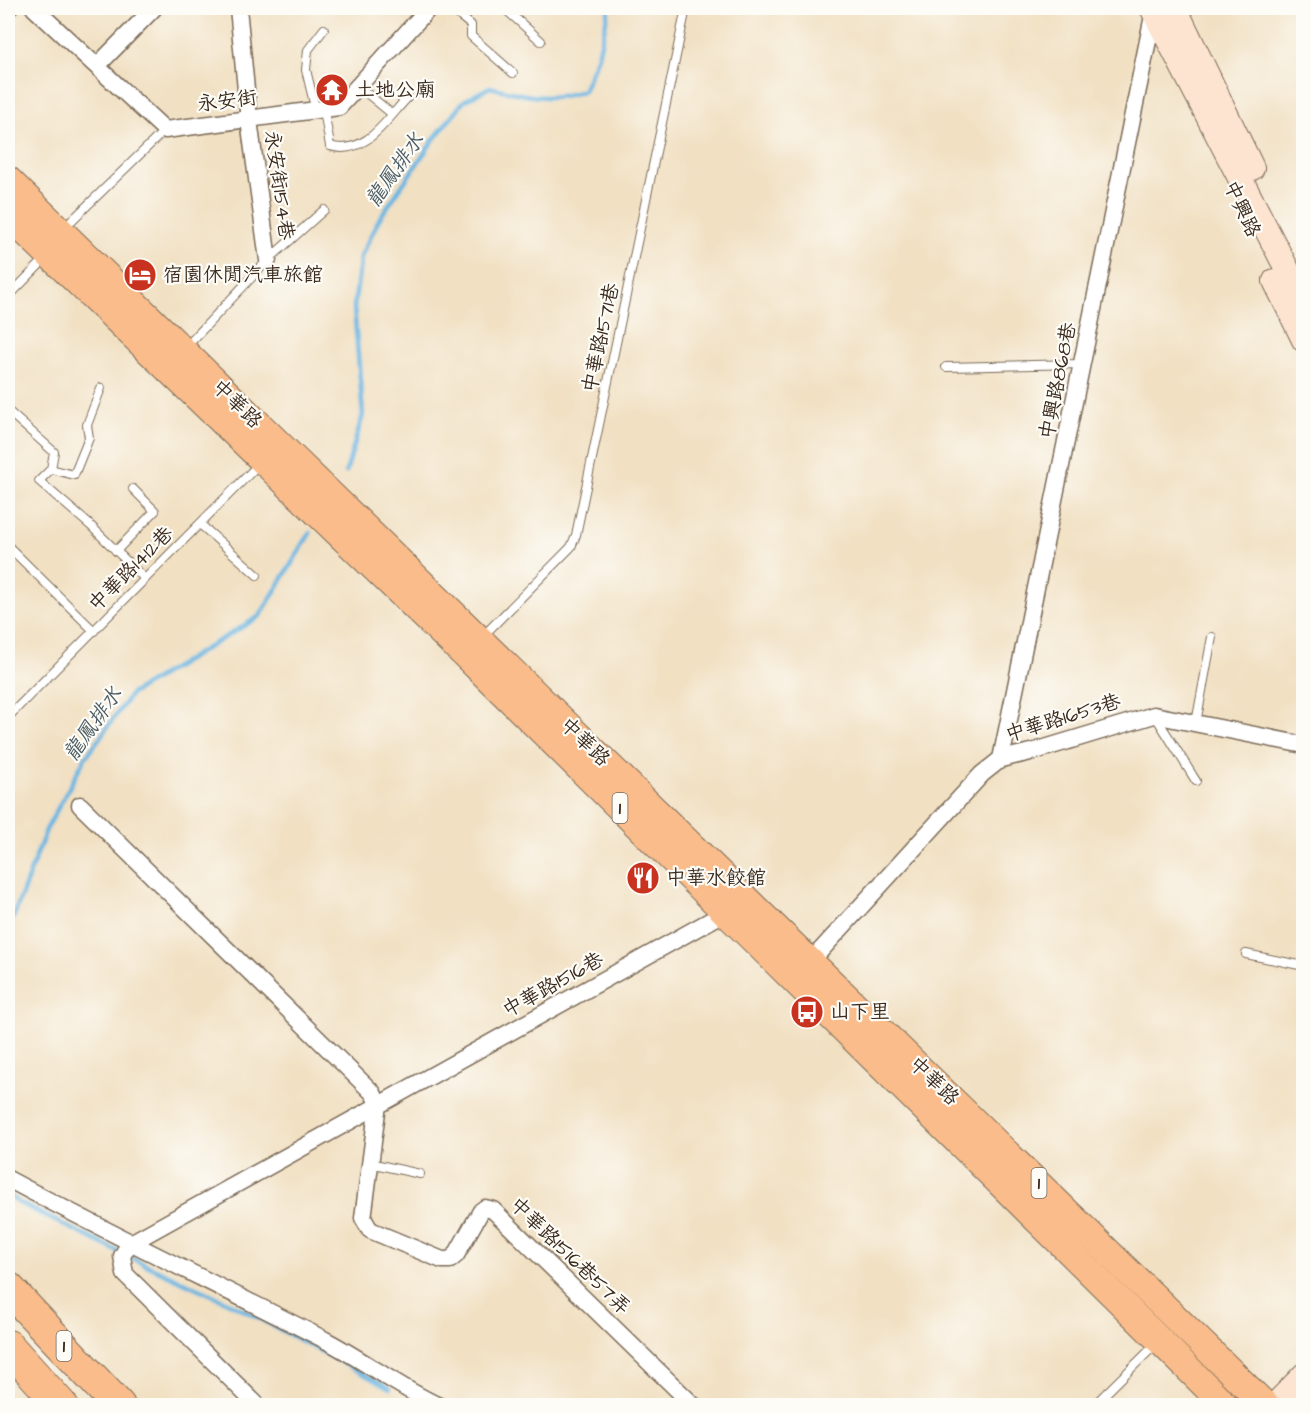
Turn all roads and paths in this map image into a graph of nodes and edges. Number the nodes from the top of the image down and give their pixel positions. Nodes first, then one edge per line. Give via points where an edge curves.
1 (34, 8) edge
2 (154, 8) edge
3 (237, 8) edge
4 (429, 8) edge
5 (450, 8) edge
6 (504, 8) edge
7 (686, 8) edge
8 (1159, 8) edge
9 (324, 29) dead end
10 (541, 41) dead end
11 (96, 66) junction
12 (513, 73) dead end
13 (1187, 76) junction
14 (358, 86) junction
15 (408, 97) dead end
16 (320, 110) junction
17 (392, 114) junction
18 (249, 120) junction
19 (165, 130) junction
20 (8, 180) edge
21 (324, 210) dead end
22 (8, 215) edge
23 (61, 231) junction
24 (49, 255) junction
25 (1297, 256) edge
26 (268, 261) junction
27 (1304, 272) edge
28 (8, 297) edge
29 (1304, 302) edge
30 (1304, 340) edge
31 (182, 351) junction
32 (1083, 364) junction
33 (946, 367) dead end
34 (101, 388) dead end
35 (8, 411) edge
36 (271, 453) junction
37 (51, 469) junction
38 (134, 489) dead end
39 (200, 524) junction
40 (8, 546) edge
41 (116, 551) junction
42 (257, 575) dead end
43 (145, 579) junction
44 (93, 631) junction
45 (1212, 637) dead end
46 (480, 639) junction
47 (1154, 714) junction
48 (8, 717) edge
49 (1196, 723) junction
50 (1304, 745) edge
51 (1001, 759) junction
52 (1196, 782) dead end
53 (80, 805) dead end
54 (736, 905) junction
55 (1246, 954) dead end
56 (1304, 966) edge
57 (803, 970) junction
58 (378, 1104) junction
59 (370, 1163) junction
60 (420, 1174) dead end
61 (8, 1179) edge
62 (129, 1244) junction
63 (8, 1288) edge
64 (1160, 1340) junction
65 (8, 1346) edge
66 (1304, 1375) edge
67 (1220, 1391) edge
68 (62, 1406) edge
69 (119, 1406) edge
70 (258, 1406) edge
71 (439, 1406) edge
72 (694, 1406) edge
73 (1093, 1406) edge
74 (1266, 1406) edge
75 (1274, 1406) edge

1 - 11 street
2 - 11 street
3 - 18 street, 永安街154巷
4 - 14 street, 永安街
5 - 12 lane via 471,25 471,36
6 - 10 lane
7 - 46 lane, 中華路1571巷 via 576,536 571,547
8 - 13 street, 中興路
8 - 25 street, 中興路
8 - 32 street, 中興路868巷
9 - 16 lane via 308,50 306,70
11 - 19 street
13 - 29 street, 中興路
13 - 30 street, 中興路 via 1189,93
14 - 16 street, 永安街 via 339,107
14 - 17 lane
15 - 17 lane
16 - 17 lane via 330,147 342,150 365,143
16 - 18 street, 永安街
18 - 19 street, 永安街
18 - 26 street, 永安街154巷
19 - 23 lane
20 - 23 main road, 中華路 / 1
21 - 26 lane
22 - 24 main road, 中華路 / 1
23 - 31 main road, 中華路 / 1
24 - 28 lane
24 - 36 main road, 中華路 / 1
25 - 27 street, 中興路
26 - 31 lane
31 - 36 main road, 中華路 / 1
32 - 33 lane
32 - 51 street, 中興路868巷
34 - 37 lane via 87,425 89,438 74,475
35 - 37 lane via 54,452
36 - 39 lane, 中華路1412巷
36 - 46 main road, 中華路 / 1
36 - 54 main road, 中華路 / 1
37 - 41 lane via 39,481
38 - 41 lane via 155,511
39 - 42 lane
39 - 43 lane, 中華路1412巷
40 - 44 lane
41 - 43 lane
43 - 44 lane, 中華路1412巷
44 - 48 lane, 中華路1412巷
45 - 49 lane
46 - 54 main road, 中華路 / 1
47 - 49 street, 中華路1653巷
47 - 51 street, 中華路1653巷
47 - 52 lane
49 - 50 street, 中華路1653巷
51 - 57 street, 中華路1653巷 via 982,774
53 - 58 street via 373,1093
54 - 57 main road, 中華路 / 1
54 - 58 street, 中華路1516巷
55 - 56 lane
57 - 64 main road, 中華路 / 1
57 - 67 main road, 中華路 / 1
58 - 59 street, 中華路1516巷57弄
58 - 62 street, 中華路1516巷
59 - 60 lane
59 - 72 street, 中華路1516巷57弄 via 363,1218 370,1230 450,1260 481,1211 493,1210
61 - 62 street
62 - 70 street via 122,1256 125,1274
62 - 71 street via 367,1362 413,1394
63 - 69 highway, 1
64 - 67 main road, 中華路 / 1
64 - 73 lane
65 - 68 highway, 1
66 - 75 street
67 - 74 main road, 中華路 / 1

